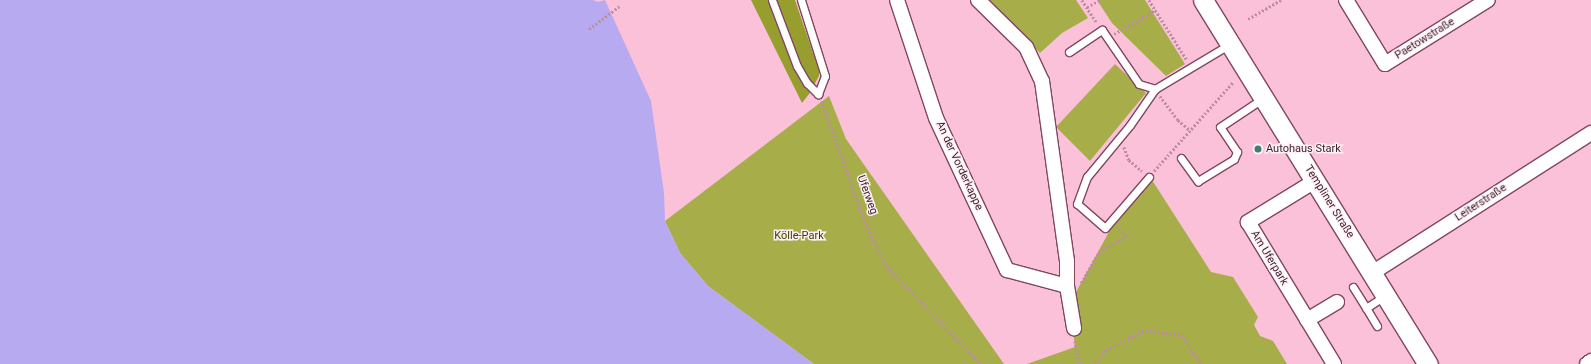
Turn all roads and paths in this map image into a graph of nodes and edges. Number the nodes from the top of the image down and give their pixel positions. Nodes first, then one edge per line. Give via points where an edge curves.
1 (772, 0) edge
2 (801, 0) edge
3 (898, 0) edge
4 (978, 0) edge
5 (1082, 0) edge
6 (1100, 0) edge
7 (1149, 0) edge
8 (1203, 0) edge
9 (1281, 0) edge
10 (1346, 0) edge
11 (1488, 0) edge
12 (619, 6) dead end
13 (1086, 7) junction
14 (1155, 10) junction
15 (1248, 19) dead end
16 (589, 29) dead end
17 (1102, 30) junction
18 (1107, 38) junction
19 (1230, 44) junction
20 (1069, 52) dead end
21 (1191, 67) junction
22 (1248, 72) junction
23 (1155, 89) junction
24 (818, 94) junction
25 (1264, 97) junction
26 (1190, 130) junction
27 (1591, 133) edge
28 (1120, 136) junction
29 (1181, 158) dead end
30 (1149, 177) junction
31 (1315, 181) junction
32 (1119, 229) dead end
33 (1372, 272) junction
34 (1067, 286) junction
35 (1353, 287) dead end
36 (1386, 295) junction
37 (1337, 302) dead end
38 (1070, 303) junction
39 (1366, 308) junction
40 (1307, 320) junction
41 (1377, 326) dead end
42 (1074, 328) joint
43 (1591, 362) edge
44 (981, 364) edge
45 (1080, 364) edge
46 (1095, 364) edge
47 (1201, 364) edge
48 (1334, 364) edge
49 (1428, 364) edge
50 (1587, 364) edge

1 - 24 lane via 797,66 807,83
2 - 24 lane via 825,76
3 - 34 street, An der Vorderkappe via 936,118 1008,270
4 - 34 street via 1026,47 1042,81 1067,261
5 - 13 path
6 - 13 path
7 - 14 path
8 - 19 street, Templiner Straße
9 - 15 path
10 - 11 street, Paetowstraße via 1386,64
12 - 16 path
13 - 17 path
14 - 18 path
14 - 21 path
17 - 18 lane
17 - 20 lane
18 - 23 lane via 1139,84
19 - 21 lane
19 - 22 street, Templiner Straße
21 - 23 lane
22 - 25 street, Templiner Straße
22 - 26 path via 1237,78
23 - 26 path via 1178,120
23 - 28 lane
24 - 44 path, Uferweg via 862,217 885,264
25 - 29 lane via 1220,127 1237,152 1234,159 1198,181
25 - 31 street, Templiner Straße
26 - 30 path
27 - 33 street, Leiterstraße
28 - 30 path via 1129,160
28 - 30 lane via 1087,177 1077,204 1105,228
31 - 33 street, Templiner Straße
31 - 40 street, Am Uferpark via 1248,222
32 - 38 path via 1126,236 1098,253
33 - 36 street, Templiner Straße
34 - 38 street
35 - 39 lane
36 - 39 lane
36 - 49 street, Templiner Straße
37 - 40 street
38 - 42 street
39 - 41 lane
40 - 48 street, Am Uferpark
42 - 45 path via 1075,347
43 - 50 street
46 - 47 path via 1106,350 1145,330 1182,335

